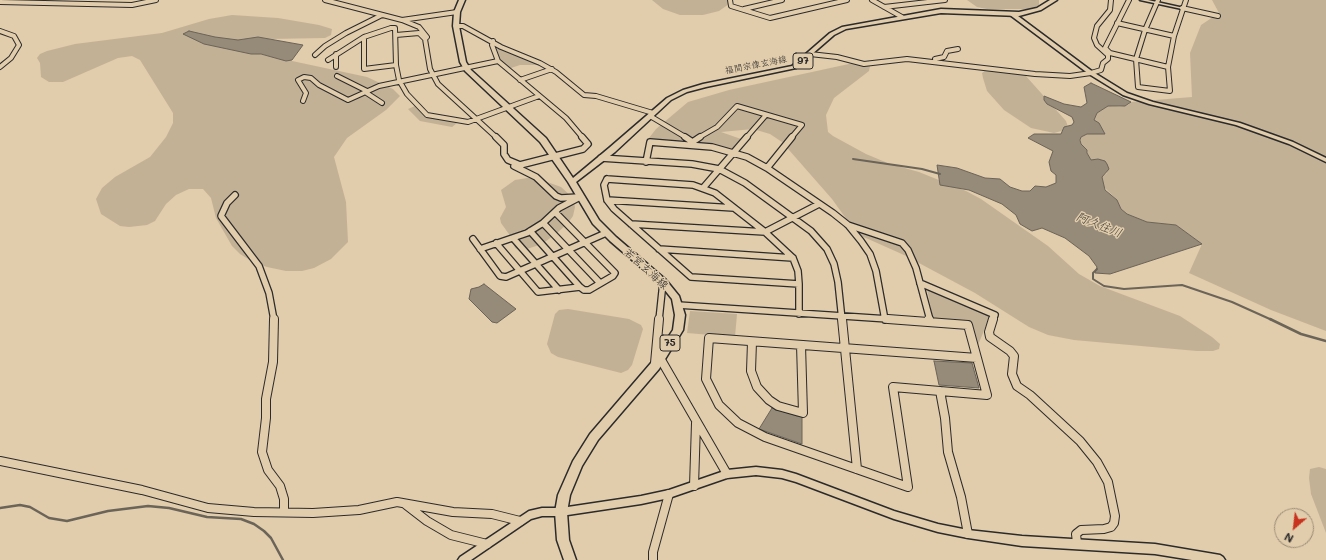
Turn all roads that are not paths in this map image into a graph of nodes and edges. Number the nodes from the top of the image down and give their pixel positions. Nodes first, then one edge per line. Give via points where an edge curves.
1 (156, 0) edge
2 (325, 0) edge
3 (462, 0) edge
4 (730, 0) edge
5 (782, 0) edge
6 (847, 0) edge
7 (872, 0) edge
8 (945, 0) edge
9 (1054, 0) edge
10 (1111, 0) edge
11 (1129, 0) edge
12 (1142, 0) edge
13 (1186, 0) edge
14 (0, 2) edge
15 (1158, 2) edge
16 (884, 7) junction
17 (1182, 8) junction
18 (744, 9) junction
19 (457, 12) junction
20 (382, 15) junction
21 (1218, 16) dead end
22 (902, 17) junction
23 (1016, 17) junction
24 (402, 20) junction
25 (1117, 23) junction
26 (456, 26) junction
27 (1145, 30) junction
28 (0, 31) edge
29 (396, 35) junction
30 (1174, 36) junction
31 (364, 37) junction
32 (425, 39) junction
33 (493, 41) junction
34 (958, 49) dead end
35 (336, 54) junction
36 (810, 54) junction
37 (315, 55) dead end
38 (1136, 59) junction
39 (328, 60) dead end
40 (930, 60) junction
41 (498, 61) junction
42 (396, 65) junction
43 (0, 67) edge
44 (336, 67) dead end
45 (466, 67) junction
46 (1168, 67) junction
47 (552, 69) junction
48 (1091, 73) junction
49 (432, 74) junction
50 (337, 76) dead end
51 (399, 80) junction
52 (520, 80) junction
53 (366, 92) junction
54 (539, 96) junction
55 (303, 101) dead end
56 (382, 102) dead end
57 (508, 108) junction
58 (651, 114) junction
59 (766, 115) junction
60 (476, 120) junction
61 (689, 143) junction
62 (733, 153) junction
63 (555, 157) junction
64 (601, 158) junction
65 (1326, 160) edge
66 (646, 162) junction
67 (514, 166) dead end
68 (767, 168) junction
69 (719, 169) junction
70 (572, 182) junction
71 (703, 188) junction
72 (235, 195) dead end
73 (580, 197) junction
74 (607, 200) junction
75 (819, 204) junction
76 (734, 208) junction
77 (555, 212) junction
78 (792, 218) junction
79 (543, 223) junction
80 (631, 224) junction
81 (848, 225) junction
82 (530, 231) junction
83 (606, 232) junction
84 (765, 232) junction
85 (513, 238) junction
86 (473, 239) dead end
87 (584, 242) junction
88 (496, 243) junction
89 (480, 249) junction
90 (660, 249) junction
91 (568, 250) junction
92 (552, 256) junction
93 (793, 258) junction
94 (536, 264) junction
95 (520, 271) junction
96 (663, 282) junction
97 (600, 283) junction
98 (920, 283) junction
99 (799, 284) junction
100 (580, 287) junction
101 (559, 290) junction
102 (678, 305) junction
103 (799, 314) junction
104 (842, 316) junction
105 (885, 320) junction
106 (930, 322) junction
107 (752, 342) junction
108 (801, 345) junction
109 (845, 349) junction
110 (977, 358) junction
111 (658, 362) junction
112 (940, 391) junction
113 (696, 422) junction
114 (0, 461) edge
115 (857, 469) junction
116 (727, 474) junction
117 (694, 486) junction
118 (669, 494) junction
119 (405, 504) junction
120 (284, 512) junction
121 (561, 512) junction
122 (520, 521) junction
123 (968, 534) junction
124 (1077, 543) junction
125 (487, 544) junction
126 (463, 560) edge
127 (570, 560) edge
128 (653, 560) edge
129 (1220, 560) edge

1 - 14 street via 128,5
2 - 20 street
3 - 19 main road, 若宮玄海線 / 75
4 - 18 street via 731,6
5 - 18 street
6 - 18 street via 770,18
7 - 16 street
8 - 16 street
9 - 23 main road, 福間宗像玄海線 / 97 via 1039,9
10 - 48 street via 1110,10 1097,26 1094,38 1108,55 1108,59 1101,70
11 - 25 street
12 - 15 street
13 - 17 street
15 - 17 street
15 - 27 street
16 - 22 street
17 - 21 street
17 - 30 street
19 - 24 street
19 - 26 main road, 若宮玄海線 / 75
20 - 24 street
20 - 37 street via 346,33
22 - 23 main road, 福間宗像玄海線 / 97 via 950,11
22 - 36 main road, 福間宗像玄海線 / 97 via 839,30
23 - 48 street
24 - 32 street via 419,28 426,34
25 - 27 street
25 - 38 street via 1105,48 1110,53
26 - 33 street via 463,26
26 - 45 main road, 若宮玄海線 / 75
27 - 30 street
27 - 38 street
28 - 43 street via 14,36 19,45 11,58
29 - 31 street via 395,28 391,28
29 - 32 street via 419,34
29 - 42 street
30 - 46 street
31 - 35 street
31 - 42 street via 364,69
32 - 49 street
33 - 41 street
33 - 47 street
34 - 40 street via 947,51 942,58
35 - 39 street
35 - 44 street
36 - 40 street via 875,64 889,60
36 - 58 main road, 福間宗像玄海線 / 97 via 789,69 729,79 685,91 669,99
38 - 46 street
38 - 46 street via 1138,87 1170,91
40 - 48 street via 981,69 1036,74 1070,76
41 - 45 street
41 - 52 street
42 - 51 street
45 - 49 street
45 - 57 main road, 若宮玄海線 / 75 via 472,76
47 - 52 street
47 - 58 street via 584,95 596,96
48 - 65 street via 1133,97 1238,124 1291,143
49 - 51 street
49 - 60 street via 443,90
50 - 53 street
51 - 53 street
51 - 60 street via 407,94 427,115 462,122
52 - 54 street
53 - 55 street via 348,100 311,78 304,77 298,80 306,93
53 - 56 street
54 - 57 street
54 - 63 street via 566,118 588,144 579,150
57 - 60 street
57 - 63 main road, 若宮玄海線 / 75 via 530,126
58 - 61 street
58 - 64 main road, 福間宗像玄海線 / 97
59 - 61 street via 736,106 717,127
59 - 62 street
59 - 68 street via 802,125
60 - 63 street via 501,142 508,160 520,165
61 - 62 street
61 - 66 street via 650,142
62 - 68 street
62 - 69 street
63 - 70 main road, 若宮玄海線 / 75
64 - 66 street
64 - 70 main road, 福間宗像玄海線 / 97
66 - 69 street via 702,165
67 - 73 street via 536,177 562,198
68 - 75 street
69 - 71 street
69 - 78 street via 745,183
70 - 73 main road, 若宮玄海線 / 75
71 - 74 street via 693,185 607,179 604,185
71 - 76 street via 710,190
72 - 120 street via 224,207 221,216 259,266 269,293 274,320 273,362 266,399 262,452 268,470 280,486
73 - 77 street
73 - 83 main road, 若宮玄海線 / 75 via 593,218
74 - 76 street
74 - 80 street
75 - 78 street
75 - 81 street
76 - 84 street
77 - 79 street
77 - 87 street
78 - 84 street
78 - 104 street via 812,231 827,249 834,264
79 - 82 street
79 - 91 street
80 - 84 street
80 - 90 street
81 - 98 street via 902,243 908,250
81 - 105 street via 870,254
82 - 85 street
82 - 92 street
83 - 87 street
83 - 96 main road, 若宮玄海線 / 75
84 - 93 street
85 - 88 street
85 - 94 street
86 - 89 street
87 - 91 street
87 - 97 street via 615,273
88 - 89 street
88 - 95 street
89 - 95 street via 500,276 506,277
90 - 93 street
90 - 99 street via 691,277
91 - 92 street
91 - 97 street
92 - 94 street
92 - 100 street
93 - 99 street via 797,266
94 - 95 street
94 - 101 street
95 - 101 street via 538,292
96 - 102 main road, 若宮玄海線 / 75 via 676,298
96 - 111 street
97 - 100 street via 587,291
98 - 106 street
98 - 124 street via 995,315 989,332 990,337 1014,356 1012,374 1017,386 1080,441 1097,462 1108,482 1114,522 1111,527 1104,529 1081,530 1076,534
99 - 103 street
100 - 101 street
102 - 103 street
102 - 111 main road, 若宮玄海線 / 75 via 678,330
103 - 104 street
104 - 105 street
104 - 109 street
105 - 106 street
106 - 110 street via 968,325
107 - 108 street
107 - 108 street via 751,371 757,387 778,406 804,413
107 - 115 street via 709,338 706,379 719,405 733,419 752,431
108 - 109 street
109 - 110 street
109 - 115 street
110 - 112 street via 987,394
111 - 113 street
111 - 121 main road, 若宮玄海線 / 75 via 585,450 569,482
112 - 115 street via 893,387 908,487
112 - 123 street via 948,452
113 - 116 street
113 - 117 street
114 - 120 street via 142,490 208,508
116 - 117 street
116 - 123 street via 756,471 782,474 900,517
117 - 118 street
118 - 121 street
118 - 128 street
119 - 120 street via 397,502 359,510
119 - 122 street via 453,512 492,514
119 - 125 street via 451,535
121 - 122 street via 542,512
121 - 127 main road, 若宮玄海線 / 75 via 563,540
122 - 125 street
123 - 124 street via 1022,541
124 - 129 street via 1155,549
125 - 126 street

